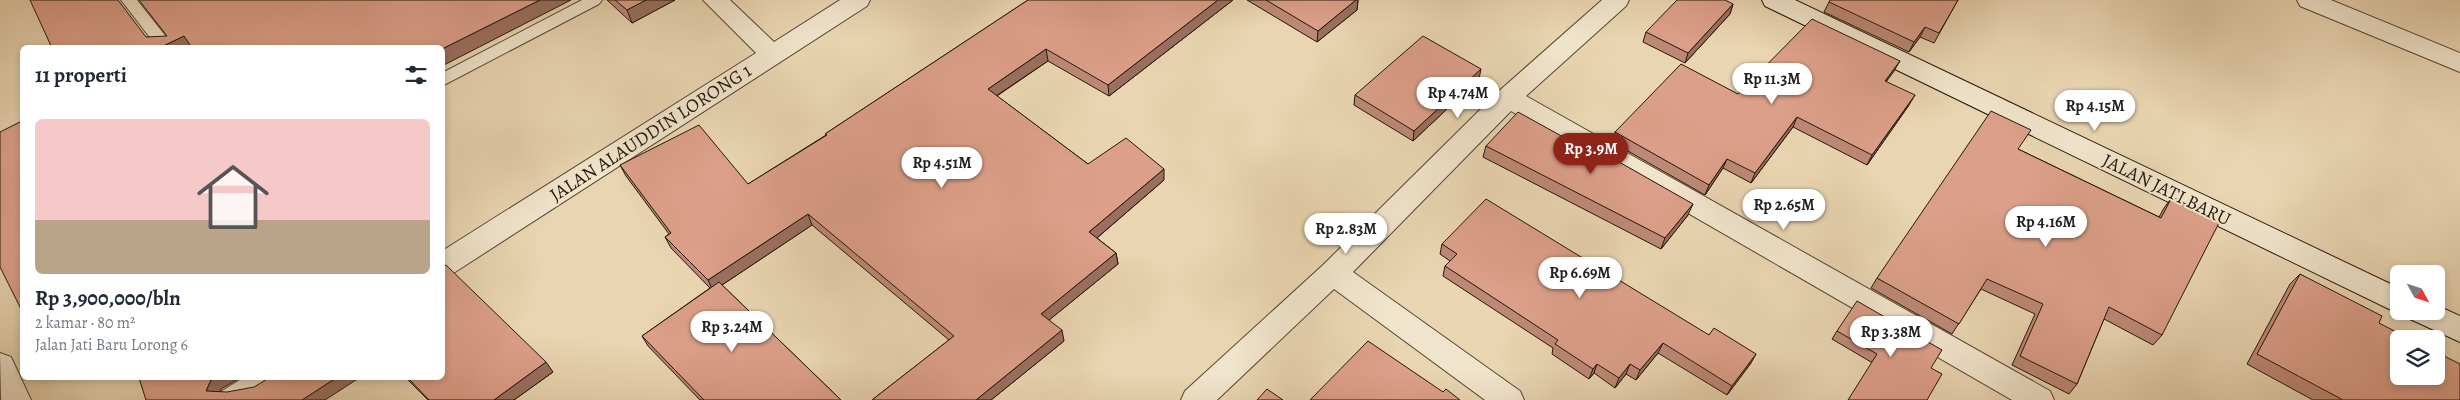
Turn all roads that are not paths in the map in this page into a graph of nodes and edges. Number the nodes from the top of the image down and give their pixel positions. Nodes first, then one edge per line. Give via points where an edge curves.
1 (130, 0) edge
2 (594, 0) edge
3 (716, 0) edge
4 (858, 0) edge
5 (1617, 0) edge
6 (1774, 0) edge
7 (2309, 0) edge
8 (165, 45) edge
9 (772, 54) junction
10 (2460, 63) edge
11 (445, 78) edge
12 (1508, 98) junction
13 (445, 264) edge
14 (1333, 274) junction
15 (2390, 297) edge
16 (2439, 320) edge
17 (2460, 330) edge
18 (0, 366) edge
19 (265, 380) edge
20 (16, 400) edge
21 (233, 400) edge
22 (1196, 400) edge
23 (1508, 400) edge
24 (2039, 400) edge

1 - 8 lane
2 - 11 lane
3 - 9 street
4 - 9 street, JALAN ALAUDDIN LORONG 1
5 - 12 street
6 - 15 street, JALAN JATI BARU
7 - 10 street
9 - 13 street, JALAN ALAUDDIN LORONG 1
12 - 14 street
12 - 24 street
14 - 22 street
14 - 23 street
16 - 17 street
18 - 20 street
19 - 21 street

